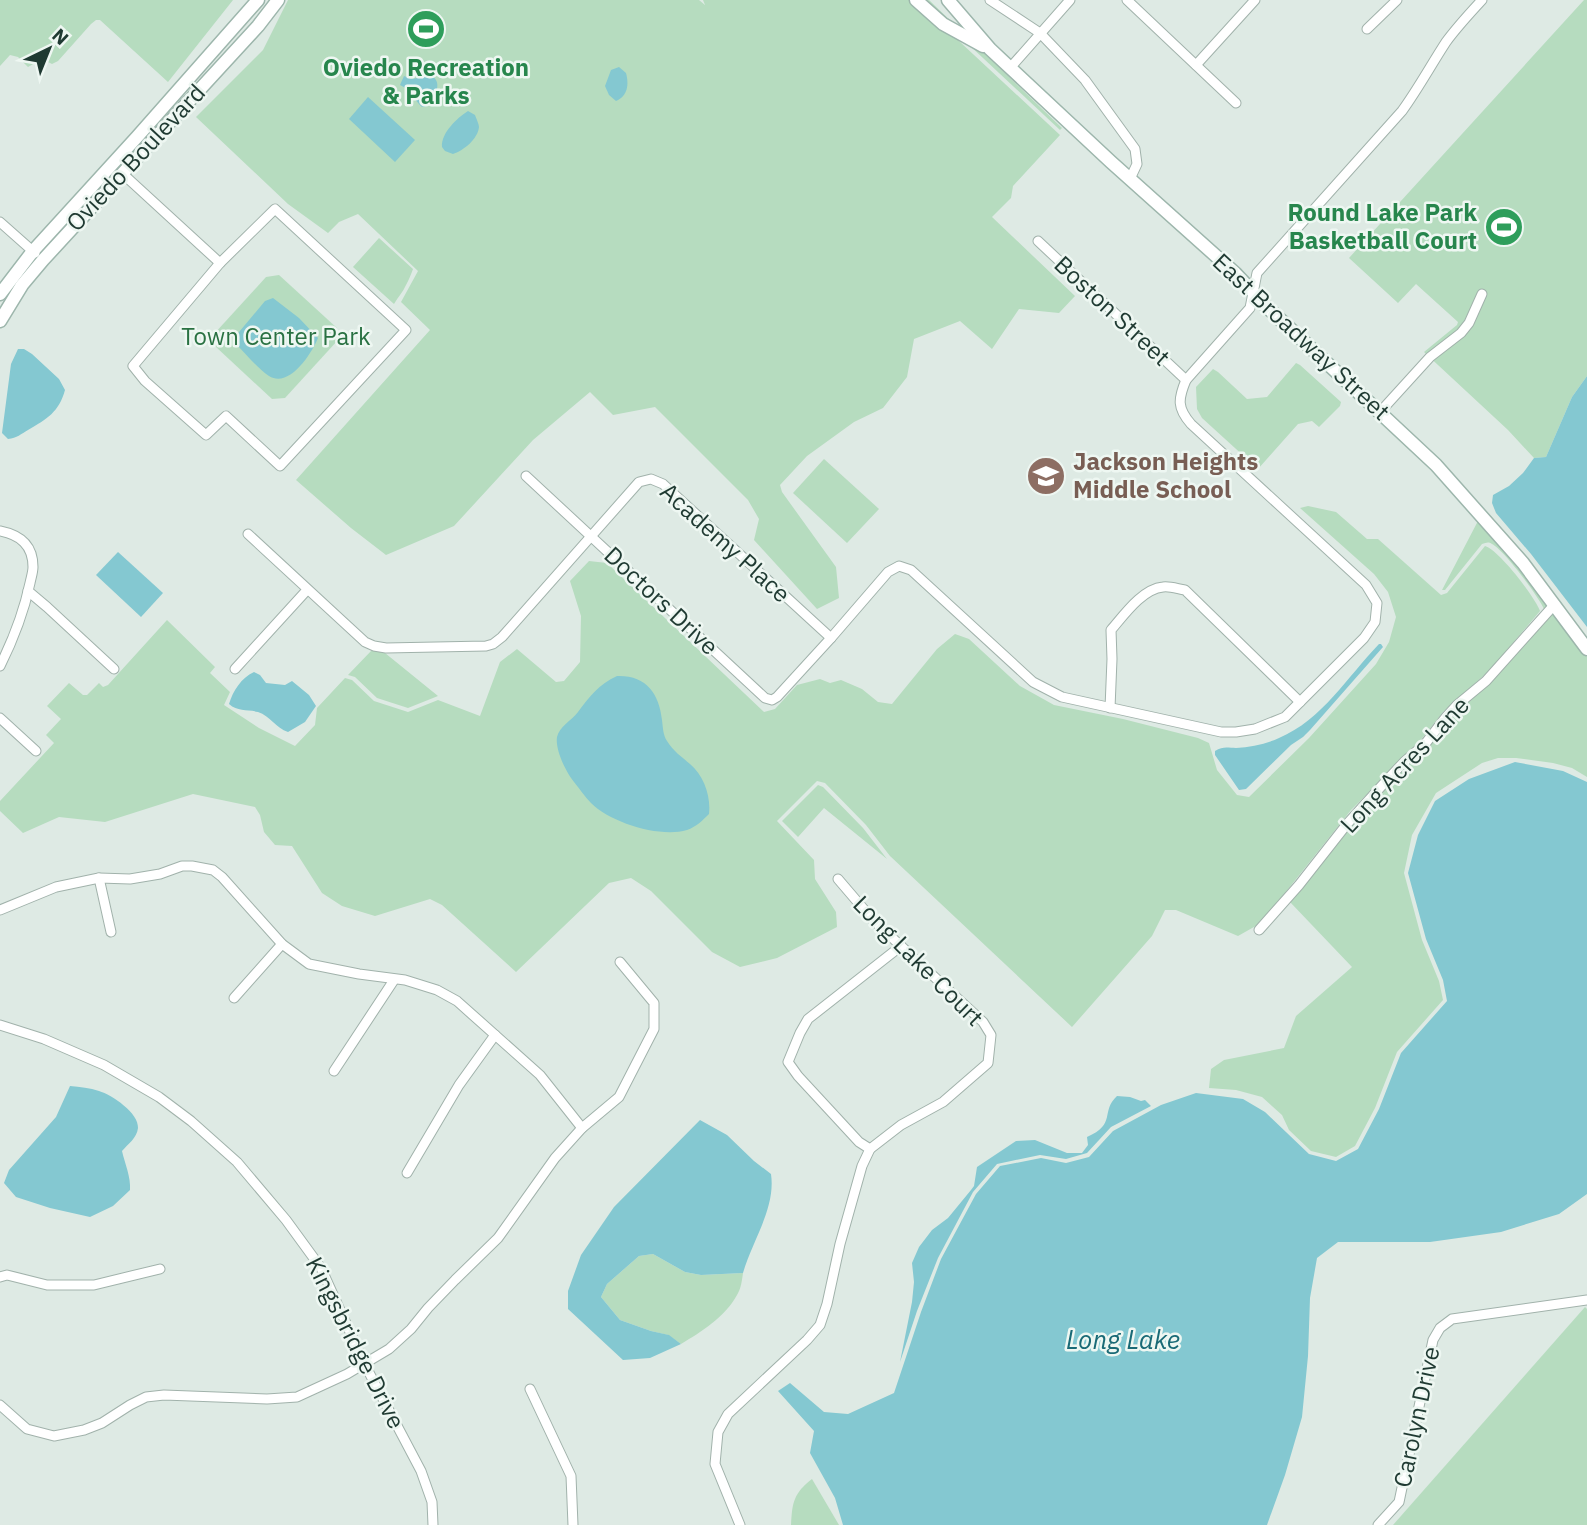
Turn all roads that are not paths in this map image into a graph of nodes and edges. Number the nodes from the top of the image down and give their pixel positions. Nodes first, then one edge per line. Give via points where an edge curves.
1 (258, 0) edge
2 (278, 0) edge
3 (916, 0) edge
4 (948, 0) edge
5 (990, 0) edge
6 (1070, 0) edge
7 (1127, 0) edge
8 (1255, 0) edge
9 (1397, 0) edge
10 (1482, 0) edge
11 (1367, 29) dead end
12 (1040, 33) junction
13 (990, 49) junction
14 (1196, 65) junction
15 (1010, 68) junction
16 (1236, 103) dead end
17 (123, 174) junction
18 (1130, 179) junction
19 (95, 182) junction
20 (0, 222) edge
21 (1038, 241) dead end
22 (38, 256) junction
23 (220, 263) junction
24 (1252, 292) junction
25 (0, 293) edge
26 (1482, 294) dead end
27 (0, 321) edge
28 (1186, 380) junction
29 (1380, 412) junction
30 (526, 476) dead end
31 (0, 531) edge
32 (248, 534) dead end
33 (591, 537) junction
34 (307, 590) junction
35 (28, 592) junction
36 (1555, 604) junction
37 (831, 638) junction
38 (1587, 649) edge
39 (0, 666) edge
40 (114, 669) dead end
41 (235, 669) dead end
42 (1300, 702) junction
43 (1110, 708) junction
44 (0, 718) edge
45 (36, 751) dead end
46 (99, 878) junction
47 (838, 879) dead end
48 (0, 910) edge
49 (1259, 930) dead end
50 (111, 932) dead end
51 (282, 944) junction
52 (901, 946) junction
53 (620, 962) dead end
54 (394, 980) junction
55 (234, 998) dead end
56 (0, 1026) edge
57 (495, 1035) junction
58 (334, 1071) dead end
59 (582, 1128) junction
60 (870, 1149) junction
61 (407, 1173) dead end
62 (160, 1269) dead end
63 (0, 1277) edge
64 (1587, 1300) edge
65 (365, 1363) junction
66 (530, 1389) dead end
67 (0, 1405) edge
68 (433, 1525) edge
69 (573, 1525) edge
70 (740, 1525) edge
71 (1378, 1525) edge

1 - 19 main road, Oviedo Boulevard
2 - 17 main road, Oviedo Boulevard
3 - 13 main road, East Broadway Street via 943,24
4 - 13 main road, East Broadway Street
5 - 12 street
6 - 12 street
7 - 14 street
8 - 14 street
9 - 11 street
10 - 24 street via 1446,42 1402,111 1257,273
12 - 15 street
12 - 18 street via 1085,80 1135,149 1138,164
13 - 15 main road, East Broadway Street
14 - 16 street
15 - 18 main road, East Broadway Street
17 - 19 main road
17 - 22 main road, Oviedo Boulevard
17 - 23 street
18 - 24 main road, East Broadway Street
19 - 22 main road, Oviedo Boulevard
20 - 22 street
21 - 28 street, Boston Street
22 - 25 main road, Oviedo Boulevard
22 - 27 main road, Oviedo Boulevard
23 - 23 street via 275,209 406,330 280,466 226,415 206,435 133,366
24 - 28 street via 1250,308
24 - 29 main road, East Broadway Street
26 - 29 street via 1469,323 1430,357
28 - 42 street via 1180,393 1184,416 1366,585 1377,603 1375,622 1364,638
29 - 36 main road, East Broadway Street via 1478,511
30 - 33 street
31 - 35 street via 14,533 30,551 33,567
32 - 34 street, Doctors Drive
33 - 34 street, Doctors Drive via 493,645 374,646
33 - 37 street, Academy Place via 639,482 651,479 663,484
33 - 37 street, Doctors Drive via 765,698 777,697
34 - 41 street
35 - 39 street
35 - 40 street
36 - 38 main road, East Broadway Street
36 - 49 street, Long Acres Lane via 1347,824
37 - 43 street, Doctors Drive via 888,572 899,566 911,570 1033,682 1062,698
42 - 43 street via 1285,717 1236,732
42 - 43 street via 1185,590 1166,586 1153,589 1111,630
44 - 45 street
46 - 48 street via 56,887
46 - 50 street
46 - 51 street via 130,879 182,866 213,870
47 - 52 street, Long Lake Court
51 - 54 street via 309,964
51 - 55 street
52 - 60 street via 808,1019 788,1062
52 - 60 street, Long Lake Court via 983,1022 991,1035 988,1063 943,1102
53 - 59 street via 654,1003 654,1028 619,1097
54 - 57 street via 437,990
54 - 58 street
56 - 65 street, Kingsbridge Drive via 104,1065 159,1097 237,1161 321,1268
57 - 59 street via 540,1075
57 - 61 street
59 - 65 street via 498,1238 400,1339
60 - 70 street via 820,1325 728,1414 719,1432 715,1464
62 - 63 street via 94,1285 47,1285
64 - 71 street, Carolyn Drive via 1452,1319 1440,1328 1433,1340 1399,1502
65 - 67 street via 297,1397 164,1395 146,1398 84,1430 54,1436 27,1429
65 - 68 street, Kingsbridge Drive via 421,1471 432,1502
66 - 69 street via 571,1476

